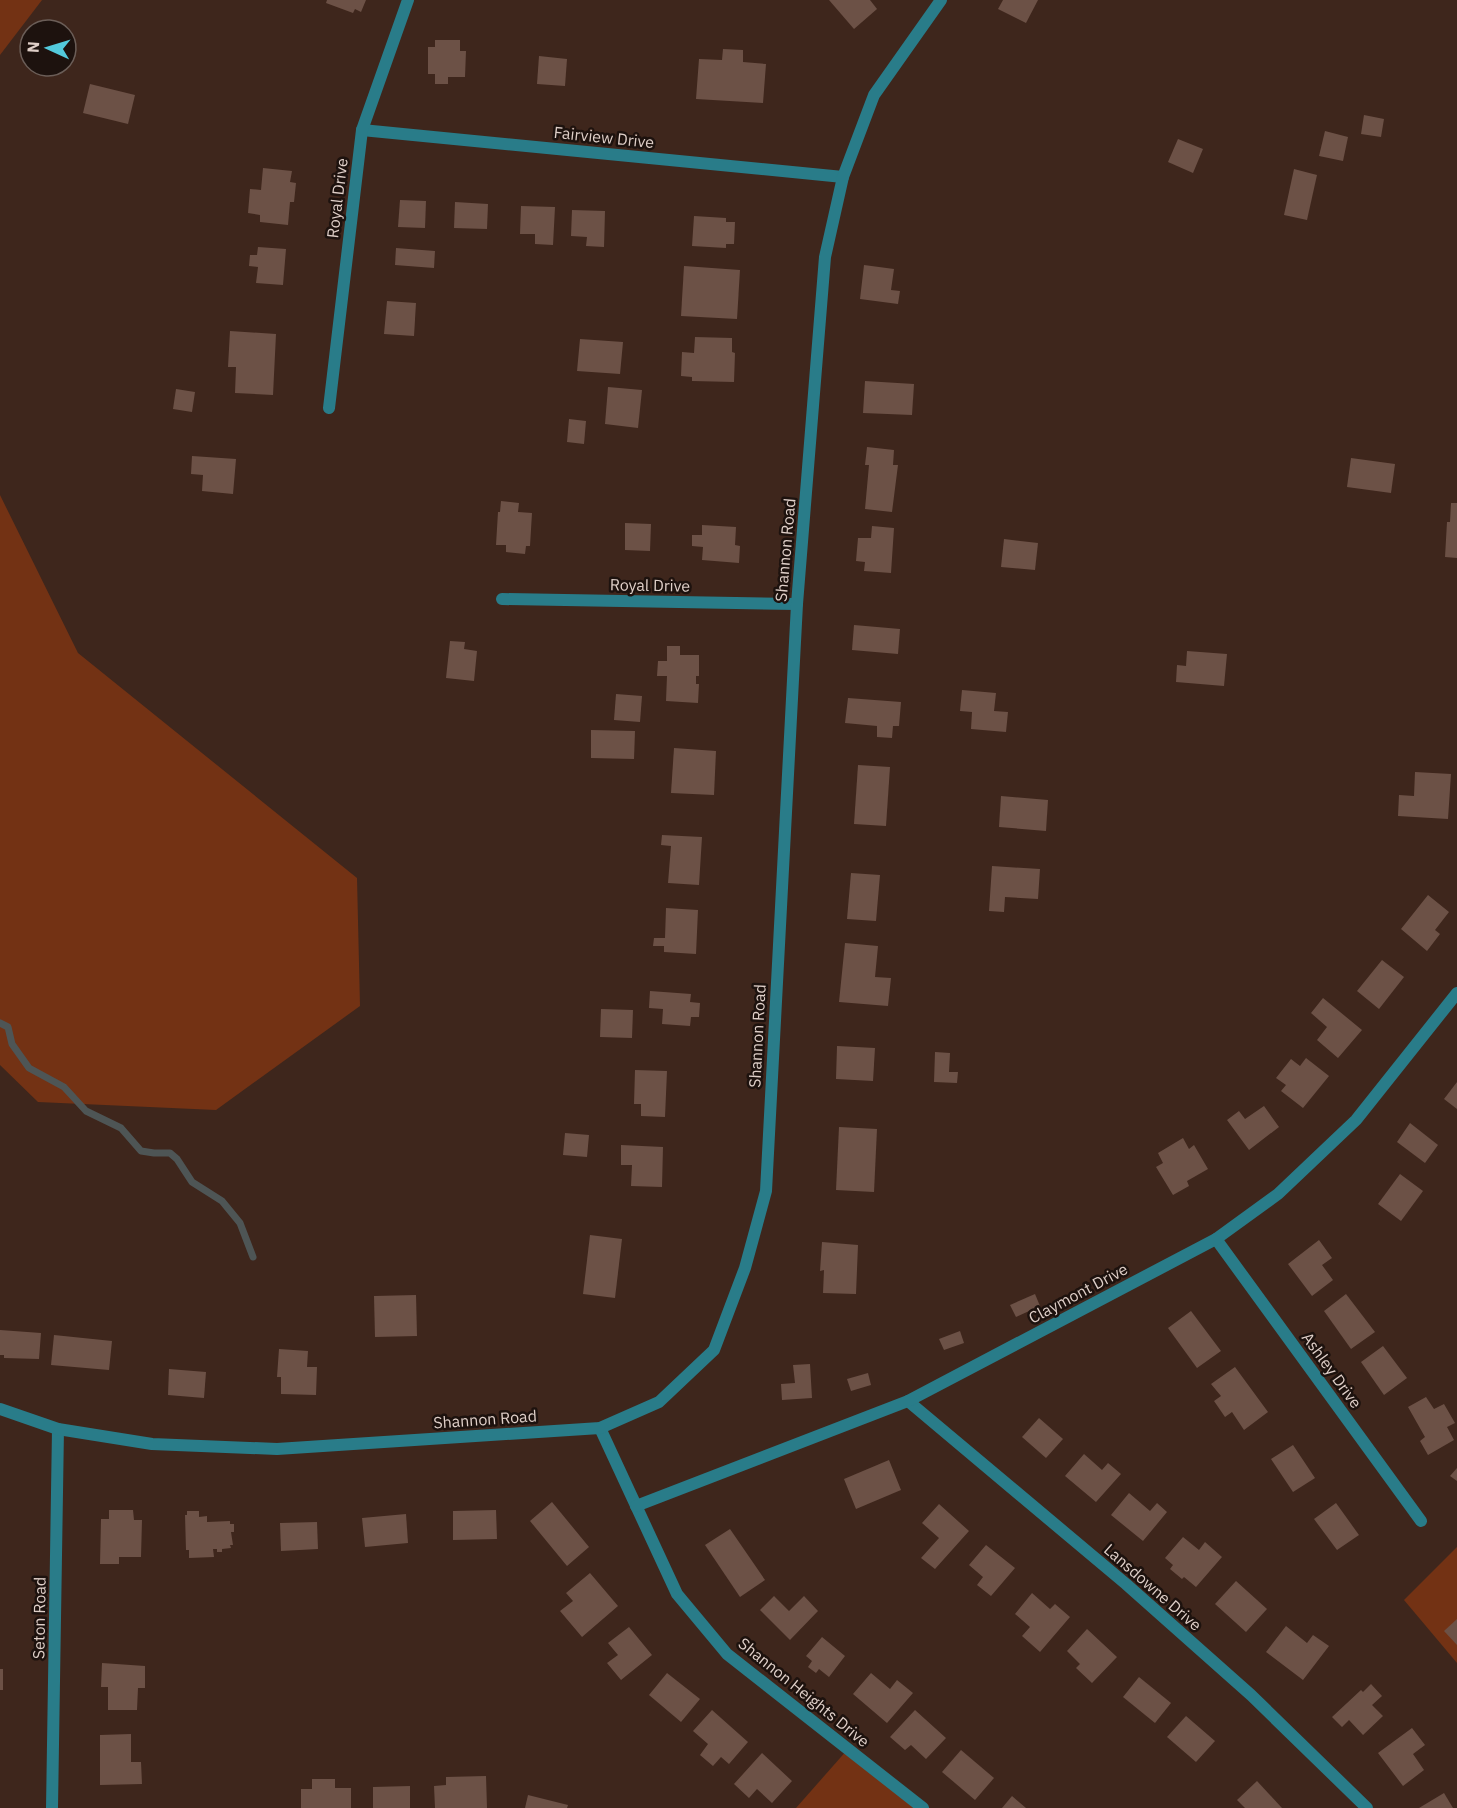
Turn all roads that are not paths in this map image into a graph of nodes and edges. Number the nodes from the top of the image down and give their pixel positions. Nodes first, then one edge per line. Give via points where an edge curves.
1 (408, 0) edge
2 (941, 0) edge
3 (362, 130) junction
4 (843, 177) junction
5 (329, 408) dead end
6 (502, 599) dead end
7 (797, 604) junction
8 (1457, 993) edge
9 (1216, 1239) junction
10 (908, 1401) junction
11 (0, 1409) edge
12 (600, 1428) junction
13 (58, 1429) junction
14 (636, 1506) junction
15 (1421, 1521) dead end
16 (52, 1808) edge
17 (923, 1808) edge
18 (1367, 1808) edge

1 - 3 street, Royal Drive
2 - 4 street, Shannon Road via 874,95
3 - 4 street, Fairview Drive
3 - 5 street, Royal Drive
4 - 7 street, Shannon Road via 825,257
6 - 7 street, Royal Drive
7 - 12 street, Shannon Road via 766,1191 745,1268 714,1350 659,1402
8 - 9 street, Claymont Drive via 1356,1120 1278,1194
9 - 10 street, Claymont Drive
9 - 15 street, Ashley Drive
10 - 14 street, Claymont Drive
10 - 18 street, Lansdowne Drive via 1135,1592 1251,1695
11 - 13 street, Shannon Road
12 - 13 street, Shannon Road via 277,1449 152,1444
12 - 14 street, Shannon Heights Drive
13 - 16 street, Seton Road
14 - 17 street, Shannon Heights Drive via 678,1594 727,1654

